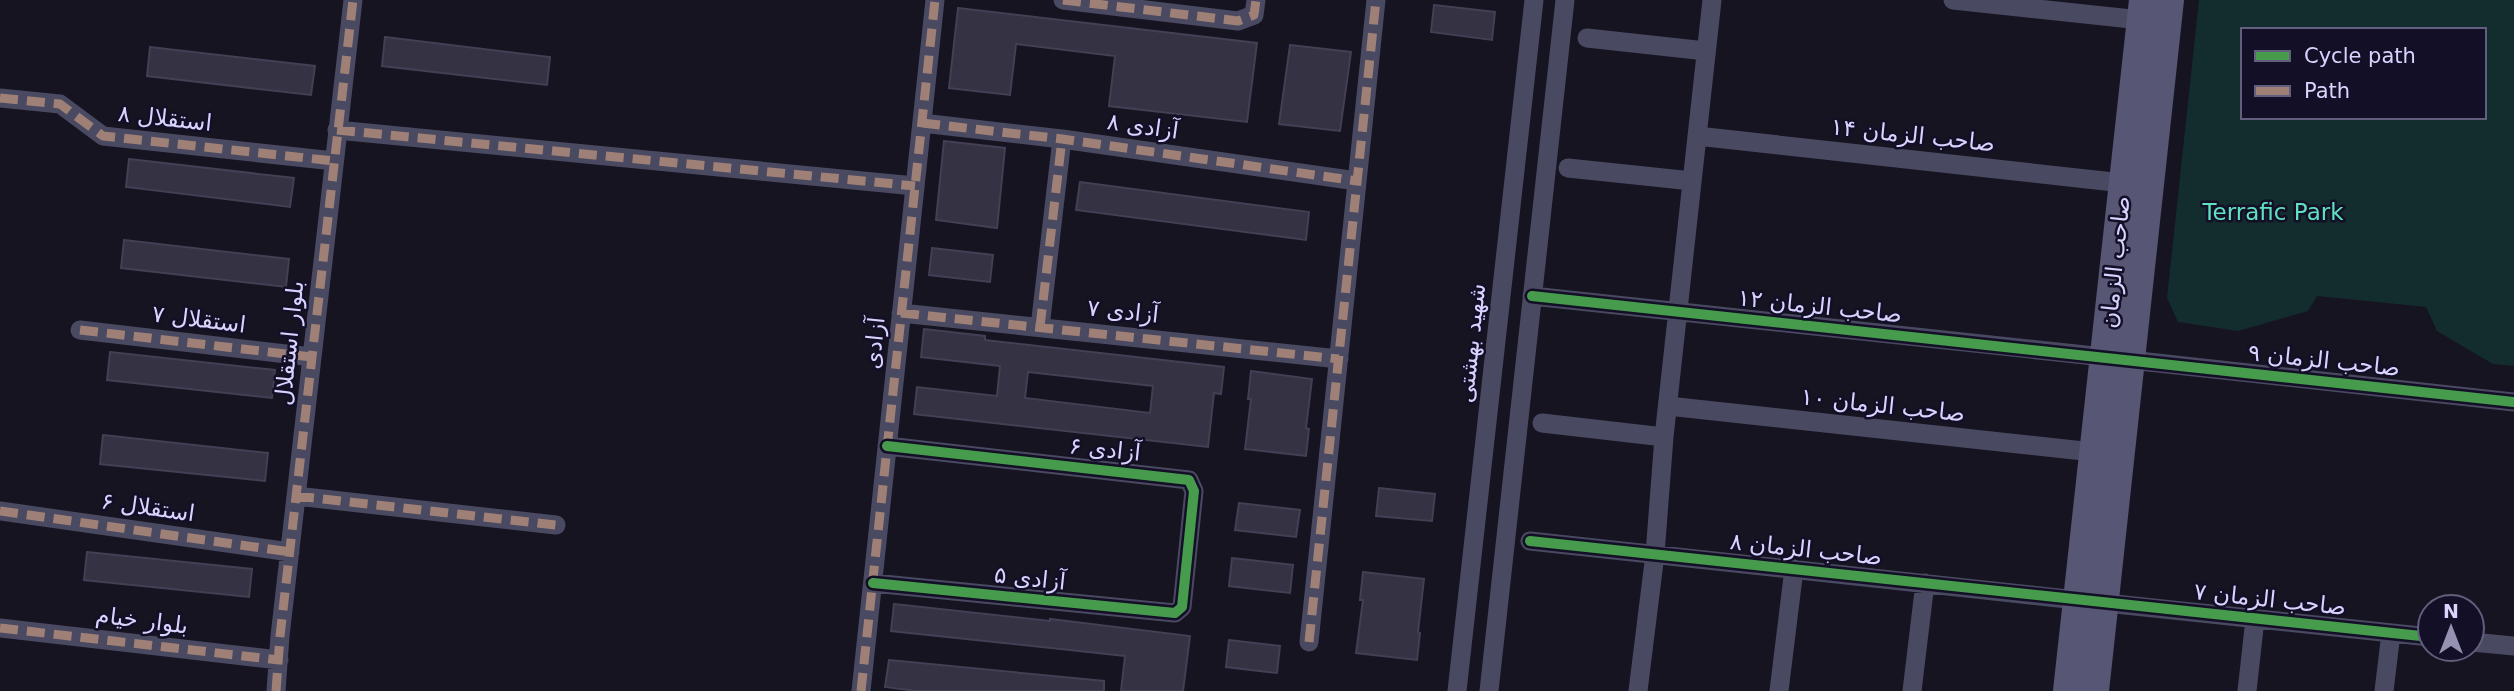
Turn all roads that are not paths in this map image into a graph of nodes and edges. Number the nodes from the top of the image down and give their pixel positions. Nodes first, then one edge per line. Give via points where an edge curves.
1 (353, 0) edge
2 (935, 0) edge
3 (1063, 0) edge
4 (1256, 0) edge
5 (1376, 0) edge
6 (1534, 0) edge
7 (1564, 0) edge
8 (1712, 0) edge
9 (1953, 0) edge
10 (2170, 0) edge
11 (2142, 10) edge
12 (1587, 38) dead end
13 (1706, 51) junction
14 (0, 98) edge
15 (922, 123) junction
16 (337, 130) junction
17 (1697, 136) junction
18 (1062, 139) junction
19 (334, 161) junction
20 (1568, 168) dead end
21 (1357, 181) junction
22 (1692, 181) junction
23 (2123, 183) junction
24 (915, 186) junction
25 (1532, 296) junction
26 (1678, 312) junction
27 (901, 313) junction
28 (1040, 327) junction
29 (80, 330) dead end
30 (312, 357) junction
31 (1339, 359) junction
32 (2117, 359) junction
33 (2514, 402) edge
34 (1668, 406) junction
35 (1542, 423) dead end
36 (1664, 436) junction
37 (887, 446) junction
38 (2093, 452) junction
39 (296, 496) junction
40 (0, 511) edge
41 (556, 525) dead end
42 (1530, 541) dead end
43 (290, 552) junction
44 (1655, 554) junction
45 (1794, 569) junction
46 (873, 583) junction
47 (1925, 583) junction
48 (2077, 600) junction
49 (2106, 603) junction
50 (1182, 607) joint
51 (2255, 619) junction
52 (0, 628) edge
53 (2391, 633) junction
54 (2416, 636) edge
55 (1309, 642) dead end
56 (2486, 643) edge
57 (2514, 646) edge
58 (279, 660) junction
59 (276, 691) edge
60 (861, 691) edge
61 (1457, 691) edge
62 (1489, 691) edge
63 (1638, 691) edge
64 (1779, 691) edge
65 (1912, 691) edge
66 (2067, 691) edge
67 (2095, 691) edge
68 (2247, 691) edge
69 (2384, 691) edge

1 - 16 street, بلوار استقلال
2 - 15 street, آزادی
3 - 4 street via 1238,21 1254,15
5 - 21 street
6 - 61 street, شهید بهشتی
7 - 25 street
8 - 13 street
9 - 11 street
10 - 32 street, صاحب الزمان
11 - 23 street, صاحب الزمان
12 - 13 street
13 - 17 street
14 - 19 street, استقلال ۸ via 60,104 103,136
15 - 18 street, آزادی ۸
15 - 24 street, آزادی
16 - 19 street, بلوار استقلال
16 - 24 street
17 - 22 street
17 - 23 street, صاحب الزمان ۱۴
18 - 21 street, آزادی ۸
18 - 28 street
19 - 30 street, بلوار استقلال
20 - 22 street
21 - 31 street
22 - 26 street
23 - 32 street, صاحب الزمان
24 - 27 street, آزادی
25 - 26 street, صاحب الزمان ۱۲
25 - 62 street
26 - 32 street, صاحب الزمان ۱۲
26 - 34 street
27 - 28 street, آزادی ۷
27 - 37 street, آزادی
28 - 31 street, آزادی ۷
29 - 30 street, استقلال ۷
30 - 39 street, بلوار استقلال
31 - 55 street
32 - 33 street, صاحب الزمان ۹
32 - 38 street, صاحب الزمان
32 - 49 street, صاحب الزمان
34 - 36 street
34 - 38 street, صاحب الزمان ۱۰
35 - 36 street
36 - 44 street
37 - 46 street, آزادی
37 - 50 street, آزادی ۶ via 1189,480 1194,491
38 - 48 street, صاحب الزمان
39 - 41 street
39 - 43 street, بلوار استقلال
40 - 43 street, استقلال ۶
42 - 44 street, صاحب الزمان ۸
43 - 58 street, بلوار استقلال
44 - 45 street, صاحب الزمان ۸
44 - 63 street
45 - 47 street, صاحب الزمان ۸
45 - 64 street
46 - 50 street, آزادی ۵ via 1174,613
46 - 60 street, آزادی
47 - 48 street, صاحب الزمان ۸
47 - 65 street
48 - 49 street
48 - 66 street, صاحب الزمان
49 - 51 street, صاحب الزمان ۷
49 - 67 street, صاحب الزمان
51 - 53 street, صاحب الزمان ۷
51 - 68 street
52 - 58 street, بلوار خیام
53 - 54 street, صاحب الزمان ۷
53 - 69 street
56 - 57 street
58 - 59 street, بلوار استقلال

